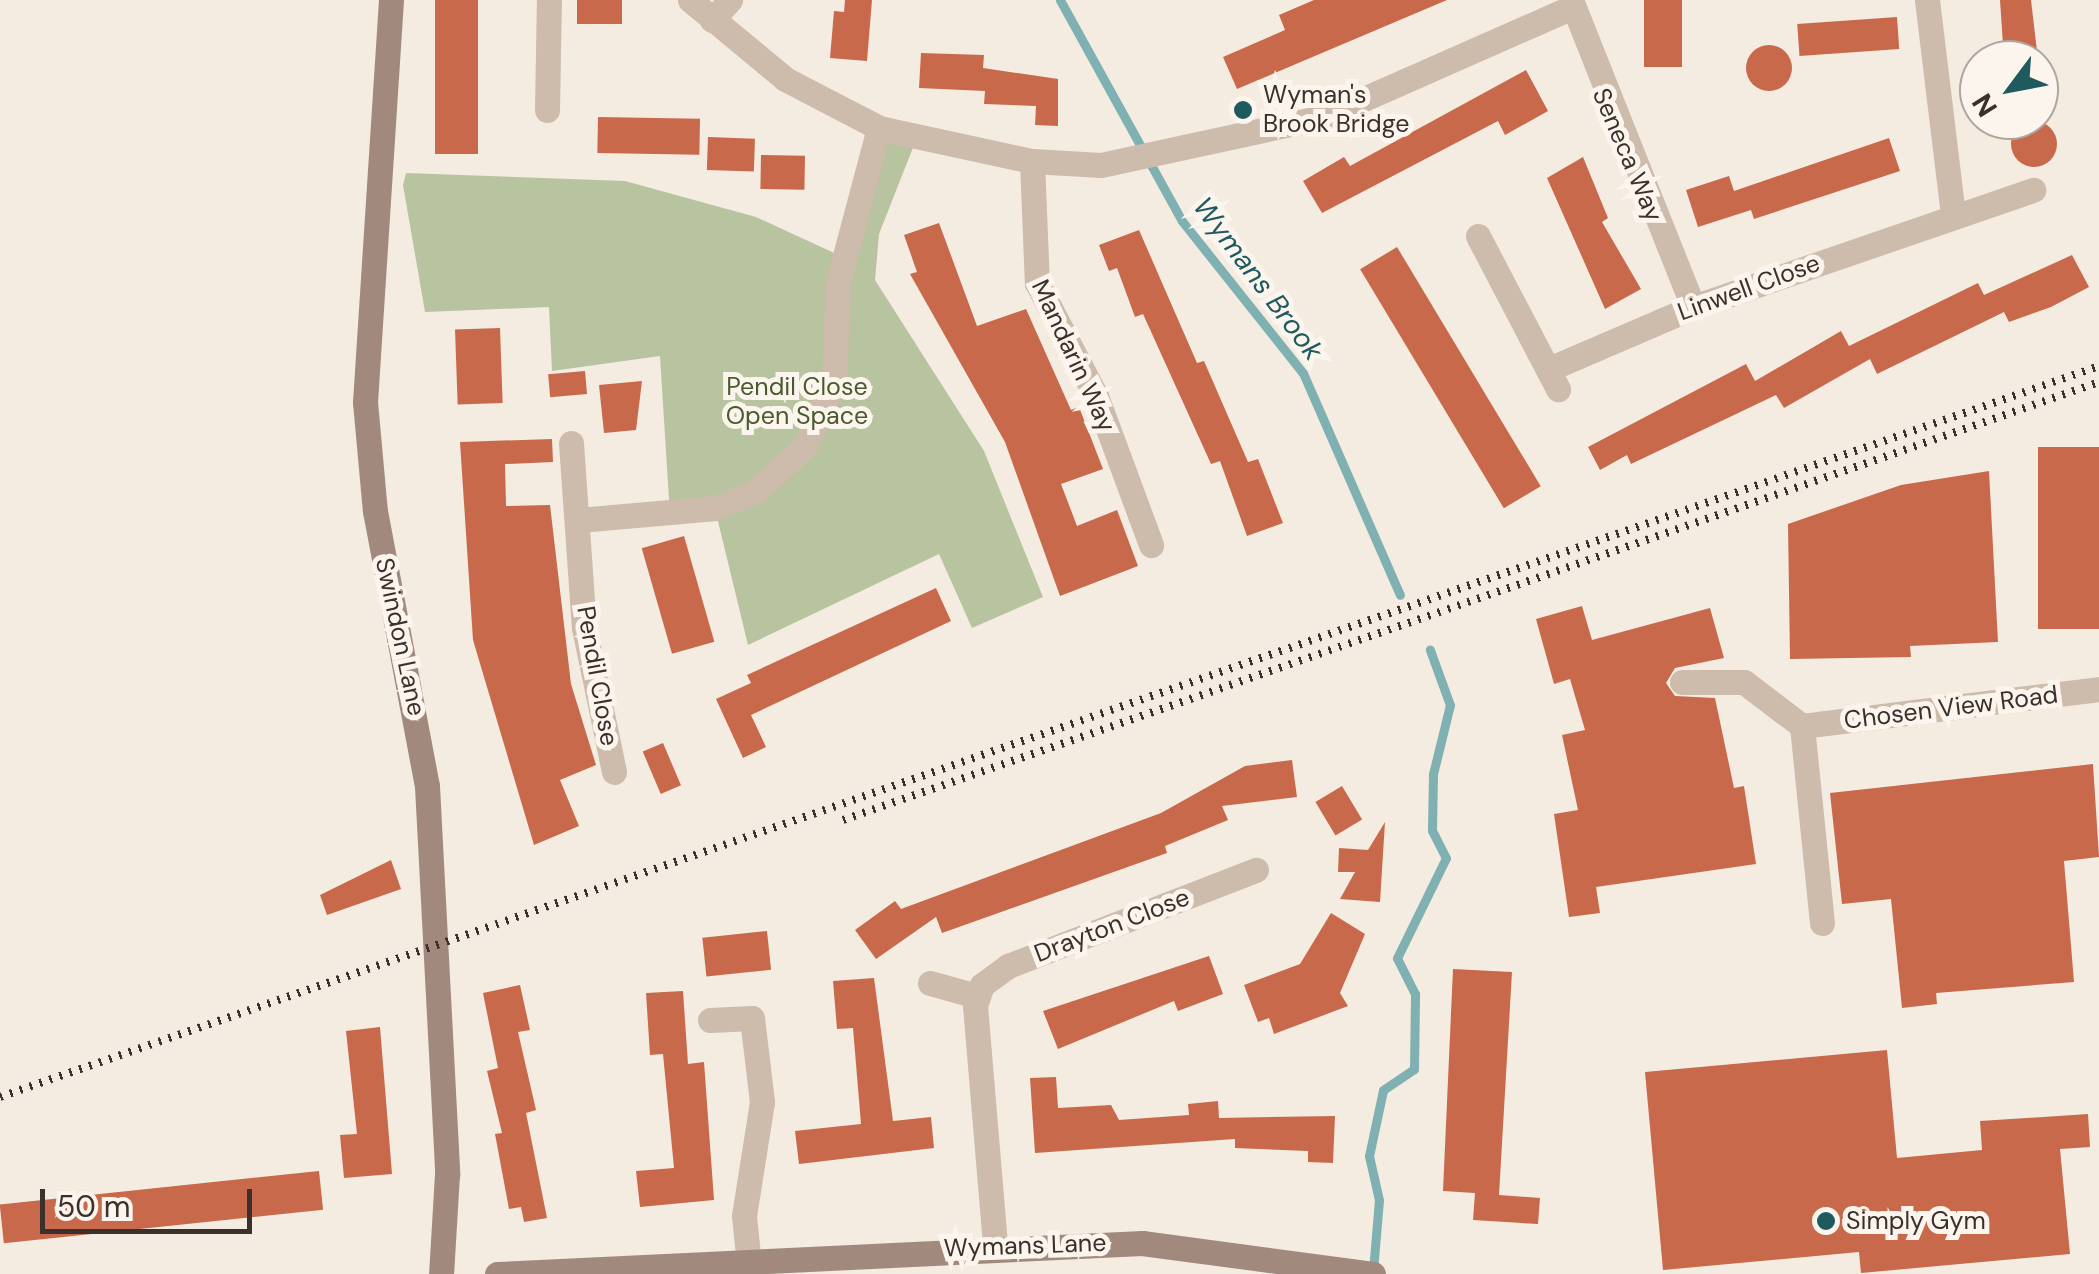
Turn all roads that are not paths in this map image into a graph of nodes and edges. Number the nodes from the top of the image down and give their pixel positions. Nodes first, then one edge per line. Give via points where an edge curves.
1 (391, 0) edge
2 (549, 0) edge
3 (690, 0) edge
4 (730, 0) edge
5 (1927, 0) edge
6 (1571, 3) edge
7 (712, 20) junction
8 (546, 110) dead end
9 (879, 128) junction
10 (1032, 160) junction
11 (2033, 190) dead end
12 (1952, 216) junction
13 (1478, 236) dead end
14 (1693, 307) junction
15 (571, 443) dead end
16 (579, 520) junction
17 (1151, 544) dead end
18 (1682, 682) dead end
19 (2099, 689) edge
20 (1802, 726) junction
21 (614, 772) dead end
22 (1256, 870) dead end
23 (1822, 923) dead end
24 (930, 982) dead end
25 (977, 996) junction
26 (710, 1020) dead end
27 (995, 1244) junction
28 (749, 1264) junction
29 (441, 1274) edge
30 (497, 1274) edge
31 (1373, 1274) edge

1 - 29 street, Swindon Lane via 366,418 427,786 447,1174
2 - 8 street
3 - 7 street
4 - 7 street
5 - 12 street
6 - 10 street via 1324,117 1196,150 1101,165
6 - 14 street, Seneca Way
7 - 9 street via 785,79
9 - 10 street
9 - 16 street via 838,282 834,382 805,446 756,491 715,508
10 - 17 street, Mandarin Way via 1036,283 1096,396
11 - 12 street, Linwell Close
12 - 14 street, Linwell Close
13 - 14 street, Linwell Close via 1554,379
15 - 16 street, Pendil Close
16 - 21 street, Pendil Close via 584,628
18 - 20 street via 1744,682
19 - 20 street, Chosen View Road
20 - 23 street
22 - 25 street, Drayton Close via 1008,966
24 - 25 street
25 - 27 street
26 - 28 street via 752,1018 762,1102 744,1216
27 - 28 street, Wymans Lane
27 - 31 street, Wymans Lane via 1142,1243
28 - 30 street, Wymans Lane

